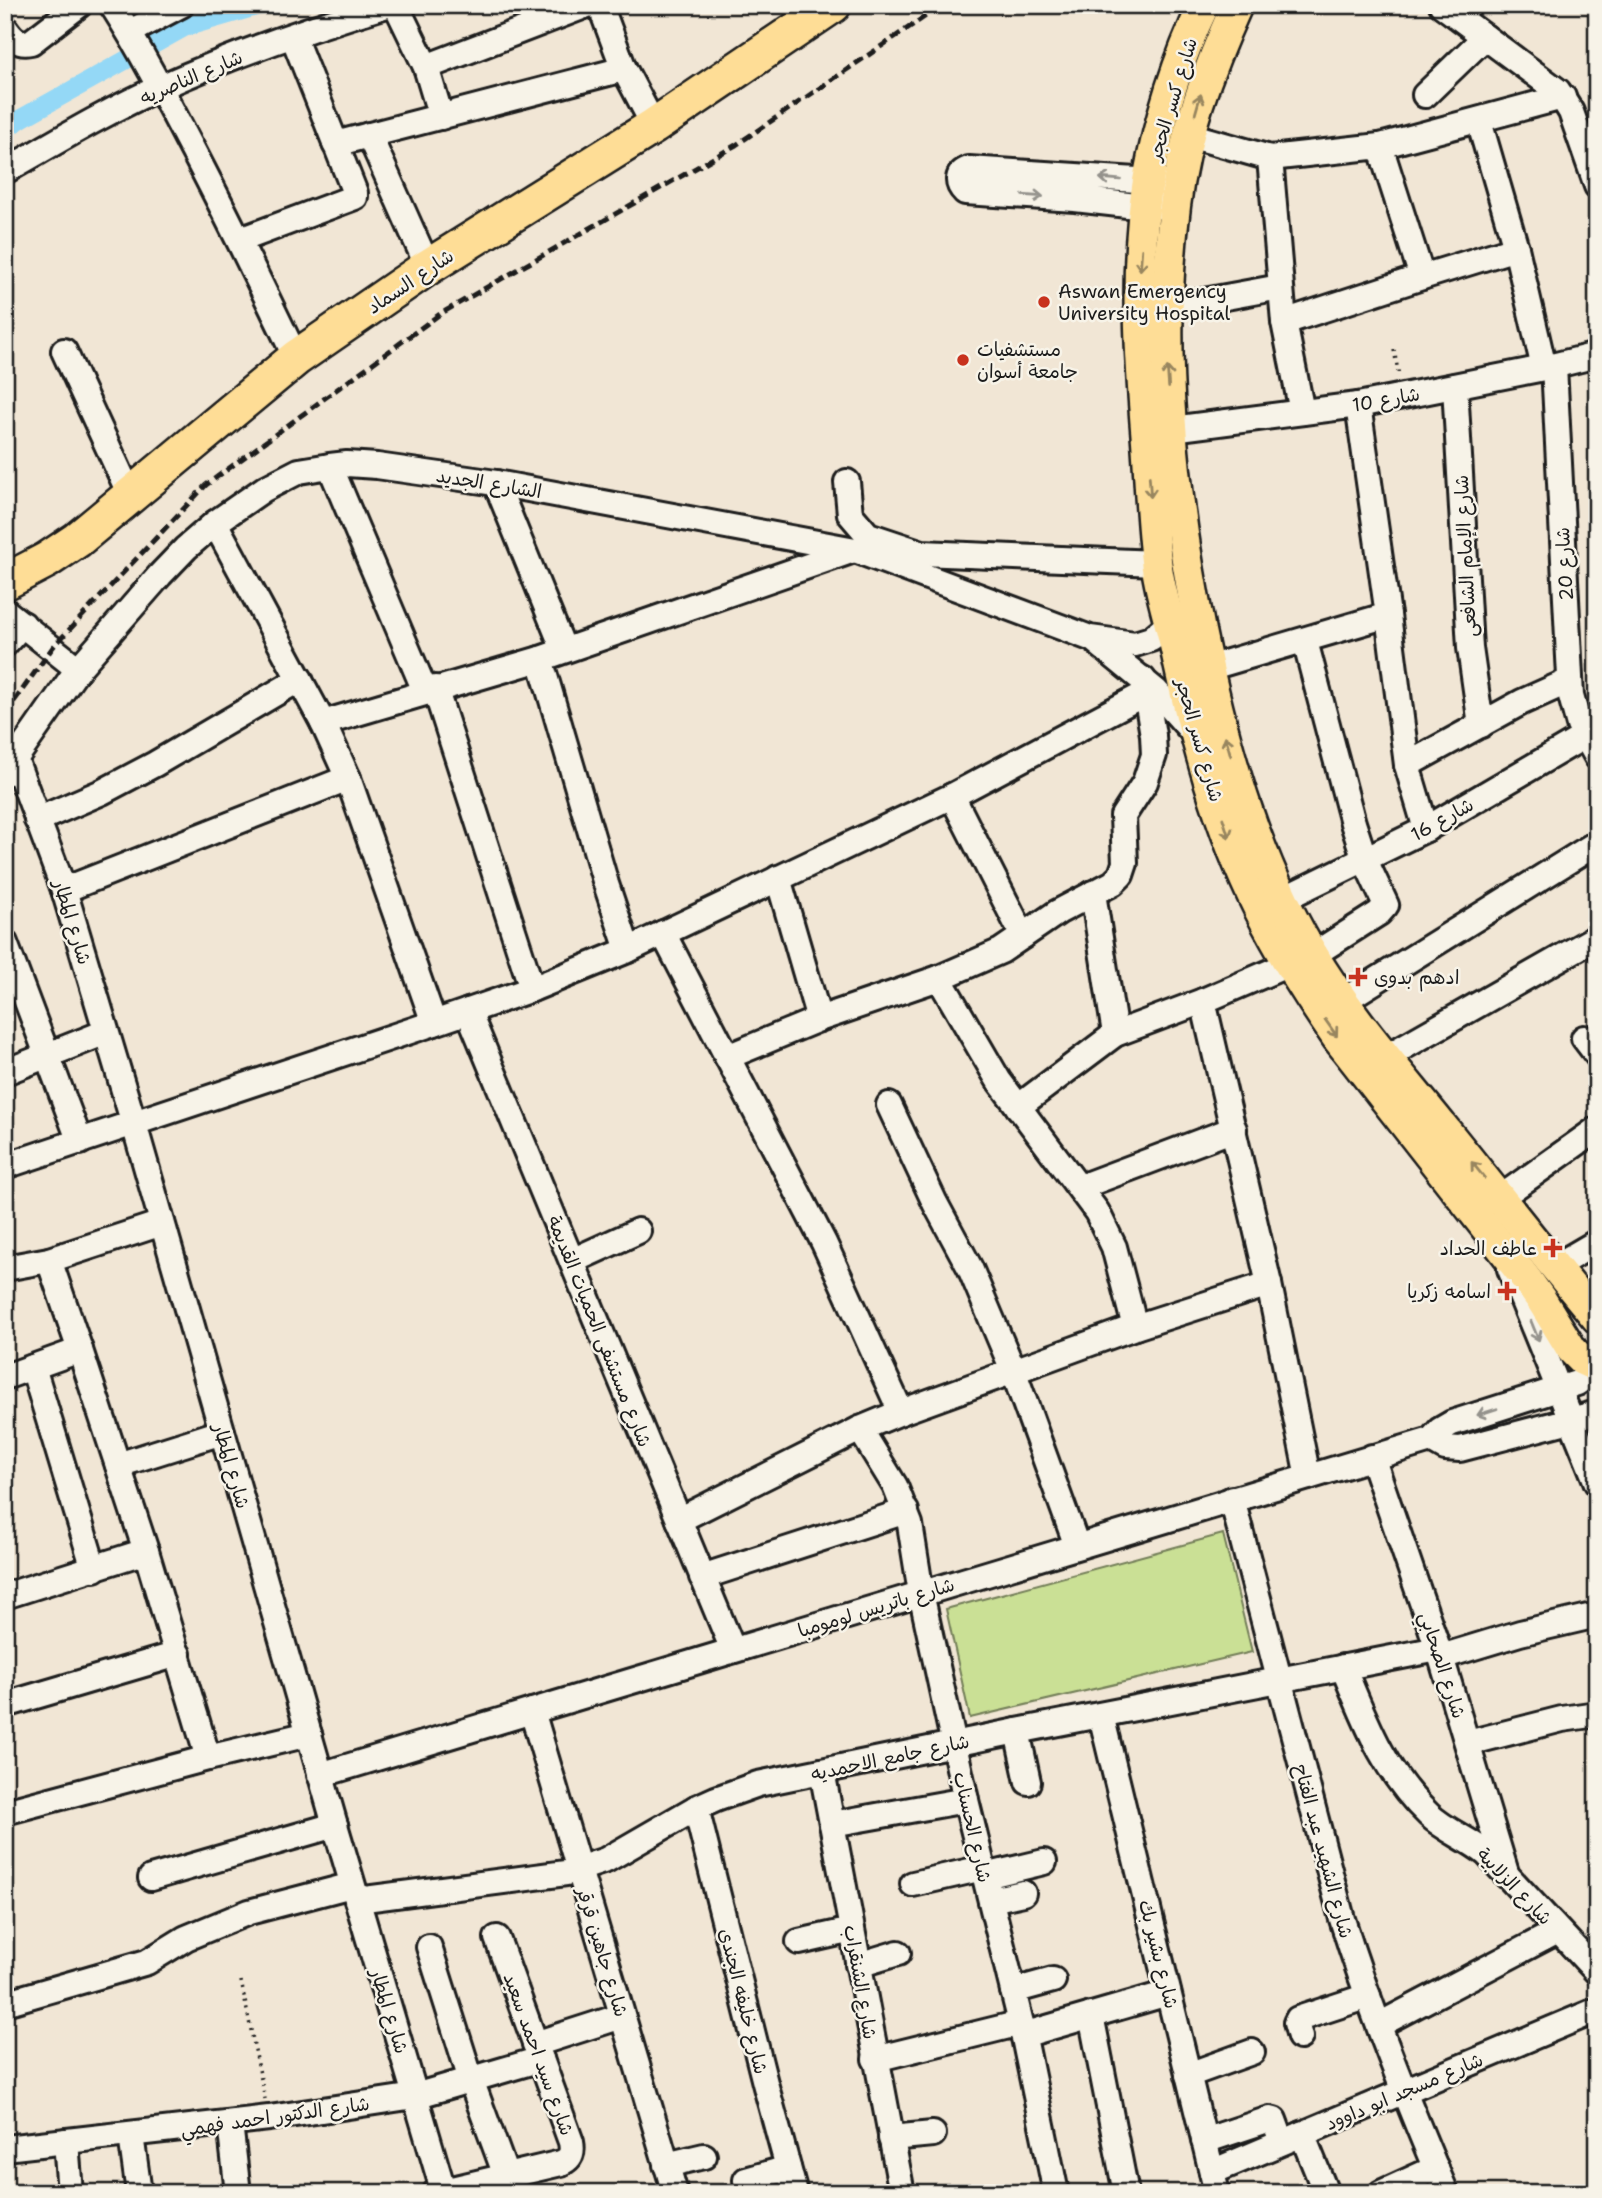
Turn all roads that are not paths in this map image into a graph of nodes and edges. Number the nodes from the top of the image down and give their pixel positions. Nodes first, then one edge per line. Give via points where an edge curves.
1 (79, 5) edge
2 (112, 5) edge
3 (181, 5) edge
4 (387, 5) edge
5 (396, 5) edge
6 (587, 5) edge
7 (600, 5) edge
8 (833, 5) edge
9 (1204, 5) edge
10 (1237, 5) edge
11 (1442, 5) edge
12 (5, 28) edge
13 (131, 35) junction
14 (293, 36) junction
15 (1485, 37) junction
16 (426, 67) junction
17 (624, 69) junction
18 (157, 82) junction
19 (1425, 95) dead end
20 (1563, 97) junction
21 (441, 117) junction
22 (1479, 121) junction
23 (654, 126) junction
24 (369, 135) junction
25 (1189, 135) junction
26 (335, 144) junction
27 (1380, 146) junction
28 (1270, 158) junction
29 (5, 170) edge
30 (1594, 172) edge
31 (1146, 194) junction
32 (1177, 194) junction
33 (240, 240) junction
34 (1516, 248) junction
35 (428, 267) junction
36 (1422, 277) junction
37 (1280, 287) junction
38 (1166, 308) junction
39 (1284, 322) junction
40 (64, 351) dead end
41 (1597, 355) edge
42 (296, 358) junction
43 (1549, 367) junction
44 (1455, 386) junction
45 (1358, 405) junction
46 (1302, 412) junction
47 (1172, 429) junction
48 (330, 466) junction
49 (495, 482) junction
50 (847, 482) dead end
51 (131, 497) junction
52 (215, 523) junction
53 (855, 550) junction
54 (1156, 563) junction
55 (5, 582) edge
56 (1388, 615) junction
57 (14, 618) edge
58 (1170, 623) junction
59 (1090, 638) junction
60 (1305, 641) junction
61 (5, 644) edge
62 (564, 650) junction
63 (540, 659) junction
64 (78, 668) junction
65 (1208, 668) junction
66 (300, 680) junction
67 (1569, 681) junction
68 (1144, 686) junction
69 (430, 690) junction
70 (323, 723) junction
71 (1481, 725) junction
72 (1197, 738) junction
73 (1593, 741) edge
74 (8, 761) edge
75 (1407, 765) junction
76 (348, 778) junction
77 (952, 796) junction
78 (37, 820) junction
79 (1426, 829) junction
80 (1592, 855) edge
81 (1365, 860) junction
82 (778, 878) junction
83 (64, 890) junction
84 (1093, 893) junction
85 (1283, 899) junction
86 (663, 933) junction
87 (1023, 936) junction
88 (1597, 937) edge
89 (5, 943) edge
90 (628, 950) junction
91 (1301, 960) junction
92 (939, 978) junction
93 (532, 989) junction
94 (1203, 1000) junction
95 (1343, 1001) junction
96 (468, 1011) junction
97 (819, 1019) junction
98 (435, 1023) junction
99 (106, 1032) junction
100 (1115, 1034) junction
101 (47, 1056) junction
102 (727, 1057) junction
103 (1386, 1057) junction
104 (5, 1072) edge
105 (889, 1105) dead end
106 (1018, 1107) junction
107 (134, 1124) junction
108 (1234, 1129) junction
109 (1597, 1129) edge
110 (80, 1142) junction
111 (5, 1166) edge
112 (1080, 1187) junction
113 (1500, 1198) junction
114 (162, 1223) junction
115 (638, 1231) dead end
116 (1597, 1242) edge
117 (1500, 1245) junction
118 (49, 1260) junction
119 (572, 1261) junction
120 (1556, 1266) junction
121 (5, 1268) edge
122 (1269, 1284) junction
123 (1592, 1303) edge
124 (1135, 1327) junction
125 (80, 1350) junction
126 (33, 1367) junction
127 (1596, 1367) edge
128 (1013, 1370) junction
129 (5, 1377) edge
130 (1559, 1389) junction
131 (901, 1412) junction
132 (1597, 1413) edge
133 (1572, 1421) junction
134 (860, 1429) junction
135 (222, 1432) junction
136 (1431, 1440) junction
137 (1372, 1457) junction
138 (118, 1465) junction
139 (1308, 1477) junction
140 (1597, 1483) edge
141 (1232, 1499) junction
142 (906, 1511) junction
143 (679, 1520) junction
144 (1077, 1546) junction
145 (146, 1551) junction
146 (94, 1569) junction
147 (702, 1577) junction
148 (921, 1593) junction
149 (5, 1596) edge
150 (1597, 1615) edge
151 (733, 1650) junction
152 (1440, 1653) junction
153 (178, 1654) junction
154 (1343, 1667) junction
155 (1279, 1680) junction
156 (5, 1705) edge
157 (532, 1711) junction
158 (1597, 1714) edge
159 (1101, 1715) junction
160 (1017, 1731) junction
161 (309, 1734) junction
162 (1468, 1743) junction
163 (954, 1744) junction
164 (208, 1758) junction
165 (822, 1771) junction
166 (320, 1775) junction
167 (1028, 1782) dead end
168 (966, 1800) junction
169 (696, 1808) junction
170 (5, 1812) edge
171 (832, 1824) junction
172 (335, 1825) junction
173 (1044, 1862) dead end
174 (579, 1870) junction
175 (1507, 1876) junction
176 (151, 1878) dead end
177 (986, 1881) junction
178 (913, 1884) dead end
179 (354, 1892) junction
180 (1023, 1893) dead end
181 (852, 1930) junction
182 (1558, 1931) junction
183 (496, 1938) dead end
184 (1597, 1939) edge
185 (799, 1942) dead end
186 (429, 1947) dead end
187 (898, 1953) dead end
188 (1597, 1958) edge
189 (858, 1965) junction
190 (1597, 1972) edge
191 (1053, 1980) dead end
192 (1013, 1990) junction
193 (1168, 1993) junction
194 (1368, 1996) junction
195 (5, 2003) edge
196 (1597, 2010) edge
197 (1091, 2015) junction
198 (622, 2016) junction
199 (1379, 2025) junction
200 (1022, 2029) junction
201 (1300, 2037) dead end
202 (538, 2051) junction
203 (1252, 2052) dead end
204 (875, 2059) junction
205 (1188, 2075) junction
206 (471, 2080) junction
207 (1404, 2090) junction
208 (415, 2096) junction
209 (230, 2123) junction
210 (933, 2134) dead end
211 (131, 2135) junction
212 (891, 2138) junction
213 (1292, 2138) junction
214 (66, 2141) junction
215 (1204, 2141) junction
216 (5, 2148) edge
217 (704, 2156) dead end
218 (666, 2165) junction
219 (788, 2168) junction
220 (1436, 2168) junction
221 (746, 2180) dead end
222 (1214, 2182) edge
223 (509, 2185) edge
224 (440, 2192) edge
225 (70, 2193) edge
226 (139, 2193) edge
227 (238, 2193) edge
228 (675, 2193) edge
229 (795, 2193) edge
230 (902, 2193) edge
231 (1056, 2193) edge
232 (1126, 2193) edge
233 (1326, 2193) edge
234 (1381, 2193) edge
235 (1447, 2193) edge

1 - 12 street via 31,42 17,41
2 - 13 street
3 - 13 street
4 - 14 street, شارع الناصريه
5 - 16 street
6 - 16 street
7 - 17 street
8 - 23 highway, شارع السماد
9 - 31 main road, شارع كسر الحجر via 1173,79
25 -> 10 main road, شارع كسر الحجر
11 - 15 street
13 - 18 street
14 - 18 street, شارع الناصريه
14 - 26 street
15 - 19 street
15 - 20 street
16 - 21 street
17 - 21 street
17 - 23 street
18 - 29 street, شارع الناصريه
18 - 33 street
20 - 22 street
20 - 30 street
21 - 24 street
22 - 27 street
22 - 34 street, شارع 20
23 - 35 highway, شارع السماد
24 - 26 street
24 - 35 street
25 - 28 street
25 - 32 main road, شارع كسر الحجر
26 - 33 street via 355,197
27 - 28 street
27 - 36 street
28 - 37 street
31 -> 31 street via 969,169 962,171 958,182 965,192 1075,199
31 - 32 street
31 -> 54 main road, شارع كسر الحجر via 1140,358
32 - 38 main road, شارع كسر الحجر
33 - 42 street
34 - 36 street
34 - 43 street, شارع 20
35 - 42 highway, شارع السماد
36 - 39 street
37 - 38 street
37 - 39 street
47 -> 38 main road, شارع كسر الحجر
39 - 46 street
40 - 51 street
41 - 43 street, شارع 10
42 - 51 highway, شارع السماد
43 - 44 street, شارع 10
43 - 67 street, شارع 20
44 - 45 street, شارع 10
44 - 71 street, شارع الإمام الشافعى via 1471,649
45 - 46 street, شارع 10
45 - 56 street
46 - 47 street, شارع 10
47 - 65 main road, شارع كسر الحجر via 1179,509
48 - 49 street, الشارع الجديد via 377,466
48 - 52 street, الشارع الجديد via 299,471
48 - 69 street
49 - 53 street, الشارع الجديد
49 - 62 street
50 - 54 street via 850,514 868,536 922,553
51 - 55 highway, شارع السماد via 78,540
52 - 64 street, الشارع الجديد via 160,575
52 - 66 street
53 - 59 street, الشارع الجديد
53 - 62 street
54 - 58 main road, شارع كسر الحجر
56 - 60 street
56 - 75 street
57 - 61 street
57 - 64 street
58 - 59 street, الشارع الجديد via 1151,639 1135,644
58 - 72 main road, شارع كسر الحجر
59 - 68 street, الشارع الجديد
60 - 65 street
60 - 81 street
62 - 63 street
63 - 69 street
63 - 90 street
64 - 74 street, الشارع الجديد
85 -> 65 main road, شارع كسر الحجر via 1239,785
66 - 70 street
66 - 78 street via 155,764
67 - 71 street
67 - 73 street, شارع 20 via 1574,710
68 - 72 street, الشارع الجديد via 1168,704
68 - 77 street
68 - 84 street via 1153,734 1151,768 1124,816 1121,875
69 - 70 street
69 - 93 street
70 - 76 street
71 - 75 street
72 -> 91 main road, شارع كسر الحجر via 1233,849 1258,908
73 - 79 street, شارع 16
74 - 78 street, شارع المطار
75 - 79 street
76 - 83 street
76 - 98 street
77 - 82 street
77 - 87 street
78 - 83 street, شارع المطار
79 - 81 street, شارع 16
80 - 95 street
81 - 85 street, شارع 16
81 - 91 street via 1386,905
82 - 86 street
82 - 97 street
83 - 99 street, شارع المطار
84 - 87 street
84 - 100 street
85 - 91 main road, شارع كسر الحجر
86 - 90 street
86 - 102 street
87 - 92 street via 1001,951
88 - 103 street
89 - 101 street
90 - 93 street
91 - 94 street
91 - 95 main road, شارع كسر الحجر
91 -> 117 main road, شارع كسر الحجر via 1338,1039
92 - 97 street
92 - 106 street
93 - 96 street
94 - 100 street
94 - 108 street
95 - 103 main road, شارع كسر الحجر
96 - 98 street
96 - 119 street, شارع مستشفى الحميات القديمة
97 - 102 street
98 - 107 street
99 - 101 street
99 - 107 street, شارع المطار
100 - 106 street
101 - 104 street
101 - 110 street
102 - 131 street via 824,1243
113 -> 103 main road, شارع كسر الحجر
105 - 128 street via 971,1268
106 - 112 street
107 - 110 street
107 - 114 street, شارع المطار
108 - 112 street
108 - 122 street
109 - 113 street
110 - 111 street
112 - 124 street via 1114,1247
113 - 120 main road, شارع كسر الحجر
114 - 118 street
114 - 135 street, شارع المطار
115 - 119 street
116 - 120 street
117 - 127 main road, شارع كسر الحجر via 1572,1350
117 -> 130 street
118 - 121 street
118 - 125 street
119 - 143 street, شارع مستشفى الحميات القديمة
120 - 123 main road, شارع كسر الحجر
122 - 124 street
122 - 139 street
124 - 128 street
125 - 126 street
125 - 138 street
126 - 129 street
126 - 146 street
127 - 130 street, شارع باتريس لومومبا
128 - 131 street
128 - 144 street
130 - 133 street
130 -> 136 street, شارع باتريس لومومبا via 1452,1423
131 - 134 street
132 - 133 street, شارع باتريس لومومبا
133 - 136 street, شارع باتريس لومومبا via 1460,1449
133 - 140 street
134 - 142 street, شارع الحسناب
134 - 143 street
135 - 138 street
135 - 161 street, شارع المطار
136 - 137 street, شارع باتريس لومومبا
137 - 139 street, شارع باتريس لومومبا
137 - 152 street, شارع الصحابي
138 - 145 street
139 - 141 street, شارع باتريس لومومبا
141 - 144 street, شارع باتريس لومومبا
141 - 155 street, شارع الشهيد عبد الفتاح
142 - 147 street
142 - 148 street, شارع الحسناب
143 - 147 street, شارع مستشفى الحميات القديمة
144 - 148 street, شارع باتريس لومومبا
145 - 146 street
145 - 153 street
146 - 149 street
147 - 151 street, شارع مستشفى الحميات القديمة
148 - 151 street, شارع باتريس لومومبا
148 - 163 street, شارع الحسناب
150 - 152 street, شارع جامع الاحمديه
151 - 157 street, شارع باتريس لومومبا
152 - 154 street, شارع جامع الاحمديه
152 - 162 street, شارع الصحابي
153 - 156 street
153 - 164 street
154 - 155 street, شارع جامع الاحمديه
154 - 175 street, شارع الزلابية via 1388,1765 1430,1816 1479,1847
155 - 159 street, شارع جامع الاحمديه
155 - 194 street, شارع الشهيد عبد الفتاح via 1342,1919
157 - 166 street, شارع باتريس لومومبا
157 - 174 street, شارع جاهين قرقر
158 - 162 street
159 - 160 street, شارع جامع الاحمديه
159 - 193 street, شارع بشير بك
160 - 163 street, شارع جامع الاحمديه
160 - 167 street
161 - 164 street
161 - 166 street, شارع المطار
162 - 175 street, شارع الصحابي
163 - 165 street, شارع جامع الاحمديه
163 - 168 street, شارع الحسناب
164 - 170 street
165 - 169 street, شارع جامع الاحمديه via 758,1784
165 - 171 street, شارع الشنقراب
166 - 172 street, شارع المطار
168 - 171 street
168 - 177 street, شارع الحسناب
169 - 174 street, شارع جامع الاحمديه via 618,1854
169 - 219 street, شارع خليفه الجندى
171 - 181 street, شارع الشنقراب
172 - 176 street
172 - 179 street, شارع المطار
173 - 177 street
174 - 179 street, شارع جامع الاحمديه via 554,1876
174 - 198 street, شارع جاهين قرقر
175 - 182 street, شارع الزلابية
177 - 178 street
177 - 180 street
177 - 192 street, شارع الحسناب
179 - 195 street, شارع جامع الاحمديه via 249,1912 186,1938 147,1962
179 - 208 street, شارع المطار
181 - 185 street
181 - 189 street, شارع الشنقراب
182 - 190 street, شارع الزلابية
182 - 199 street
183 - 202 street, شارع سيد احمد سعيد
184 - 188 street
186 - 206 street
187 - 189 street
189 - 204 street, شارع الشنقراب
191 - 192 street
192 - 200 street, شارع الحسناب
193 - 197 street
193 - 205 street, شارع بشير بك
194 - 199 street, شارع الشهيد عبد الفتاح
194 - 201 street via 1298,2020
196 - 207 street, شارع مسجد ابو داوود
197 - 200 street
197 - 232 street
198 - 202 street, شارع الدكتور احمد فهمي
198 - 218 street, شارع جاهين قرقر
199 - 207 street, شارع الشهيد عبد الفتاح
200 - 204 street
200 - 231 street, شارع الحسناب
202 - 206 street, شارع الدكتور احمد فهمي
202 - 223 street, شارع سيد احمد سعيد via 571,2142 571,2155
203 - 205 street
204 - 212 street, شارع الشنقراب
205 - 215 street, شارع بشير بك
206 - 208 street, شارع الدكتور احمد فهمي
206 - 223 street
207 - 213 street, شارع مسجد ابو داوود
207 - 220 street, شارع الشهيد عبد الفتاح
208 - 209 street, شارع الدكتور احمد فهمي
208 - 224 street, شارع المطار
209 - 211 street, شارع الدكتور احمد فهمي
209 - 227 street
210 - 212 street
211 - 214 street, شارع الدكتور احمد فهمي
211 - 226 street
212 - 230 street, شارع الشنقراب
213 - 215 street via 1270,2119
213 - 222 street, شارع مسجد ابو داوود
213 - 233 street
214 - 216 street, شارع الدكتور احمد فهمي
214 - 225 street
215 - 222 street, شارع بشير بك
217 - 218 street
218 - 228 street, شارع جاهين قرقر
219 - 221 street
219 - 229 street, شارع خليفه الجندى
220 - 234 street
220 - 235 street, شارع الشهيد عبد الفتاح
223 - 224 street, شارع سيد احمد سعيد

